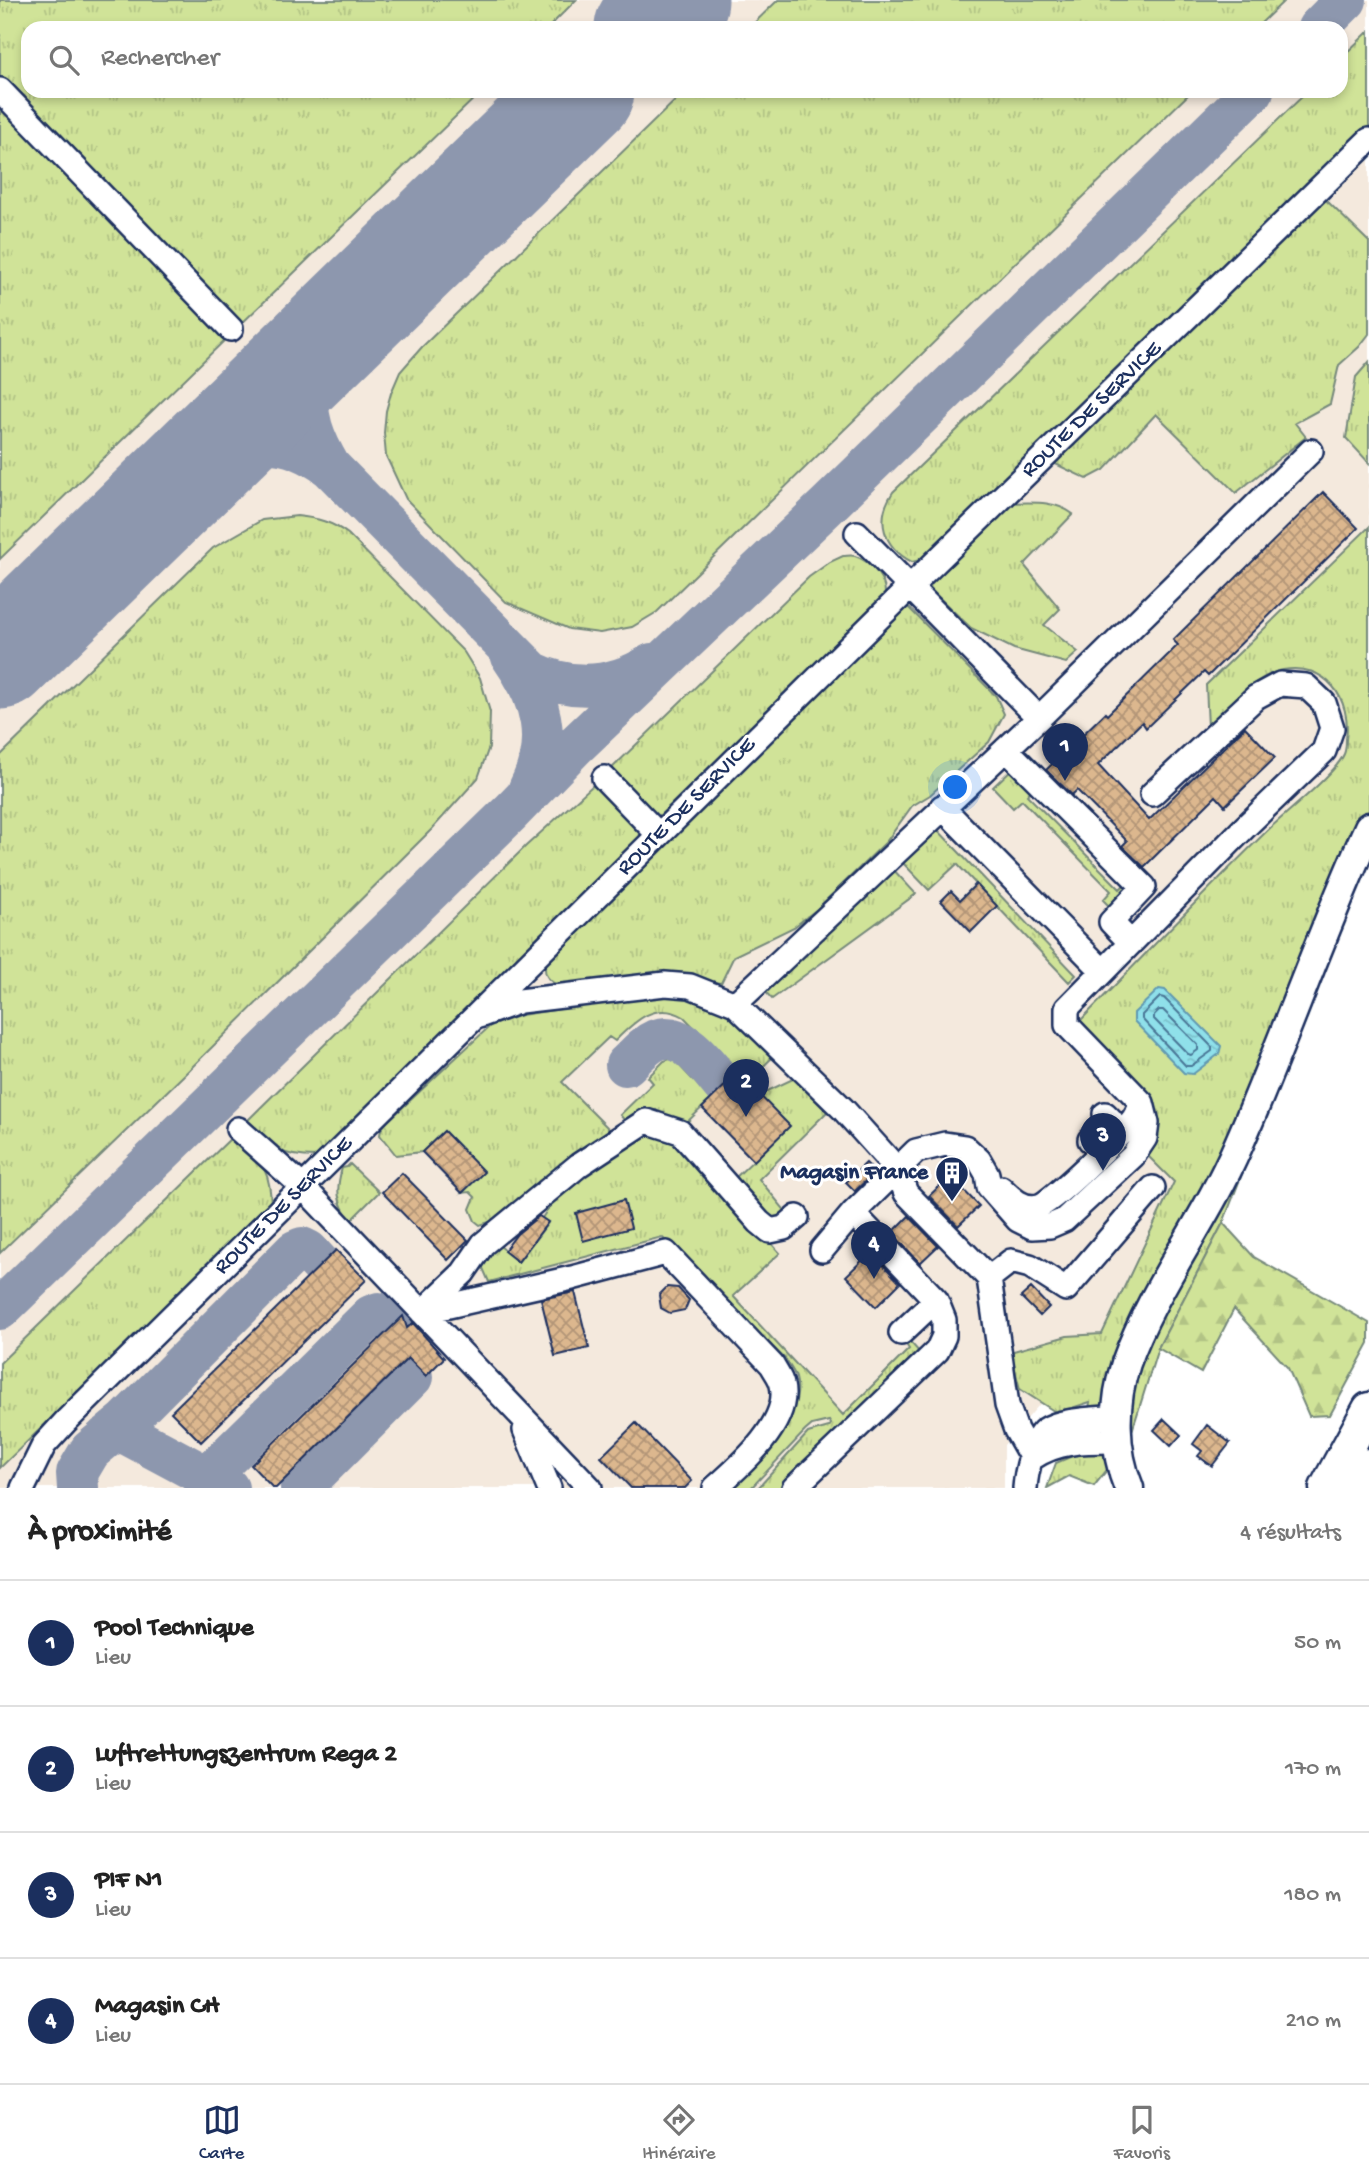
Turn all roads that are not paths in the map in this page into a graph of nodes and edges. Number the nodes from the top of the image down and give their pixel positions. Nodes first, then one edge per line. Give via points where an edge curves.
1 (0, 90) edge
2 (1369, 140) edge
3 (231, 329) dead end
4 (1311, 451) dead end
5 (857, 533) dead end
6 (911, 586) junction
7 (1039, 718) junction
8 (1006, 749) junction
9 (604, 778) dead end
10 (1152, 794) dead end
11 (942, 807) junction
12 (1369, 827) edge
13 (659, 835) junction
14 (1131, 943) junction
15 (1103, 971) junction
16 (734, 1004) junction
17 (470, 1020) junction
18 (1142, 1103) junction
19 (1105, 1114) dead end
20 (237, 1129) dead end
21 (897, 1168) junction
22 (986, 1174) junction
23 (303, 1187) junction
24 (1153, 1188) dead end
25 (1022, 1204) junction
26 (853, 1213) junction
27 (797, 1217) dead end
28 (822, 1250) dead end
29 (989, 1278) junction
30 (936, 1300) junction
31 (422, 1312) junction
32 (901, 1333) dead end
33 (1369, 1409) edge
34 (520, 1417) junction
35 (1117, 1429) junction
36 (1032, 1458) junction
37 (1369, 1465) edge
38 (23, 1488) edge
39 (549, 1488) edge
40 (590, 1488) edge
41 (715, 1488) edge
42 (794, 1488) edge
43 (1025, 1488) edge
44 (1129, 1488) edge
45 (1326, 1488) edge
46 (1357, 1488) edge

1 - 3 street
2 - 6 street, ROUTE DE SERVICE
4 - 7 street
5 - 6 street
6 - 7 street
6 - 13 street, ROUTE DE SERVICE
7 - 8 street
8 - 11 street
8 - 14 street via 1144,887 1111,922
9 - 13 street
10 - 14 street via 1256,697 1280,684 1306,687 1324,703 1332,728 1324,751
11 - 15 street
11 - 16 street
12 - 35 main road via 1238,1148 1146,1318 1126,1365
13 - 17 street, ROUTE DE SERVICE
14 - 15 street
15 - 18 street via 1067,1008 1067,1025
16 - 17 street via 690,986 665,984 520,1001
16 - 21 street via 810,1075
17 - 23 street, ROUTE DE SERVICE
18 - 22 street via 1145,1138 1133,1156 1064,1220 1032,1227 1018,1220 989,1187
18 - 25 street via 1134,1119 1060,1191 1040,1206
19 - 25 street via 1111,1120
20 - 23 street
21 - 22 street via 916,1151 945,1144 965,1147
21 - 26 street
21 - 29 street via 906,1193
22 - 25 street
23 - 31 street
23 - 38 street, ROUTE DE SERVICE via 66,1421 44,1445
24 - 29 street via 1066,1289 1030,1266 1010,1261
26 - 28 street
26 - 30 street
27 - 31 street via 785,1228 770,1231 680,1132 646,1121 579,1165 483,1244 463,1273
29 - 36 street via 1006,1405
30 - 32 street
30 - 42 street via 944,1320 944,1336 936,1351
31 - 34 street
31 - 41 street via 666,1253 772,1365 782,1385 782,1408 774,1427
33 - 45 highway
34 - 39 street
34 - 40 street
35 - 36 street via 1053,1426 1036,1440
35 - 44 main road
36 - 43 street
37 - 46 highway

